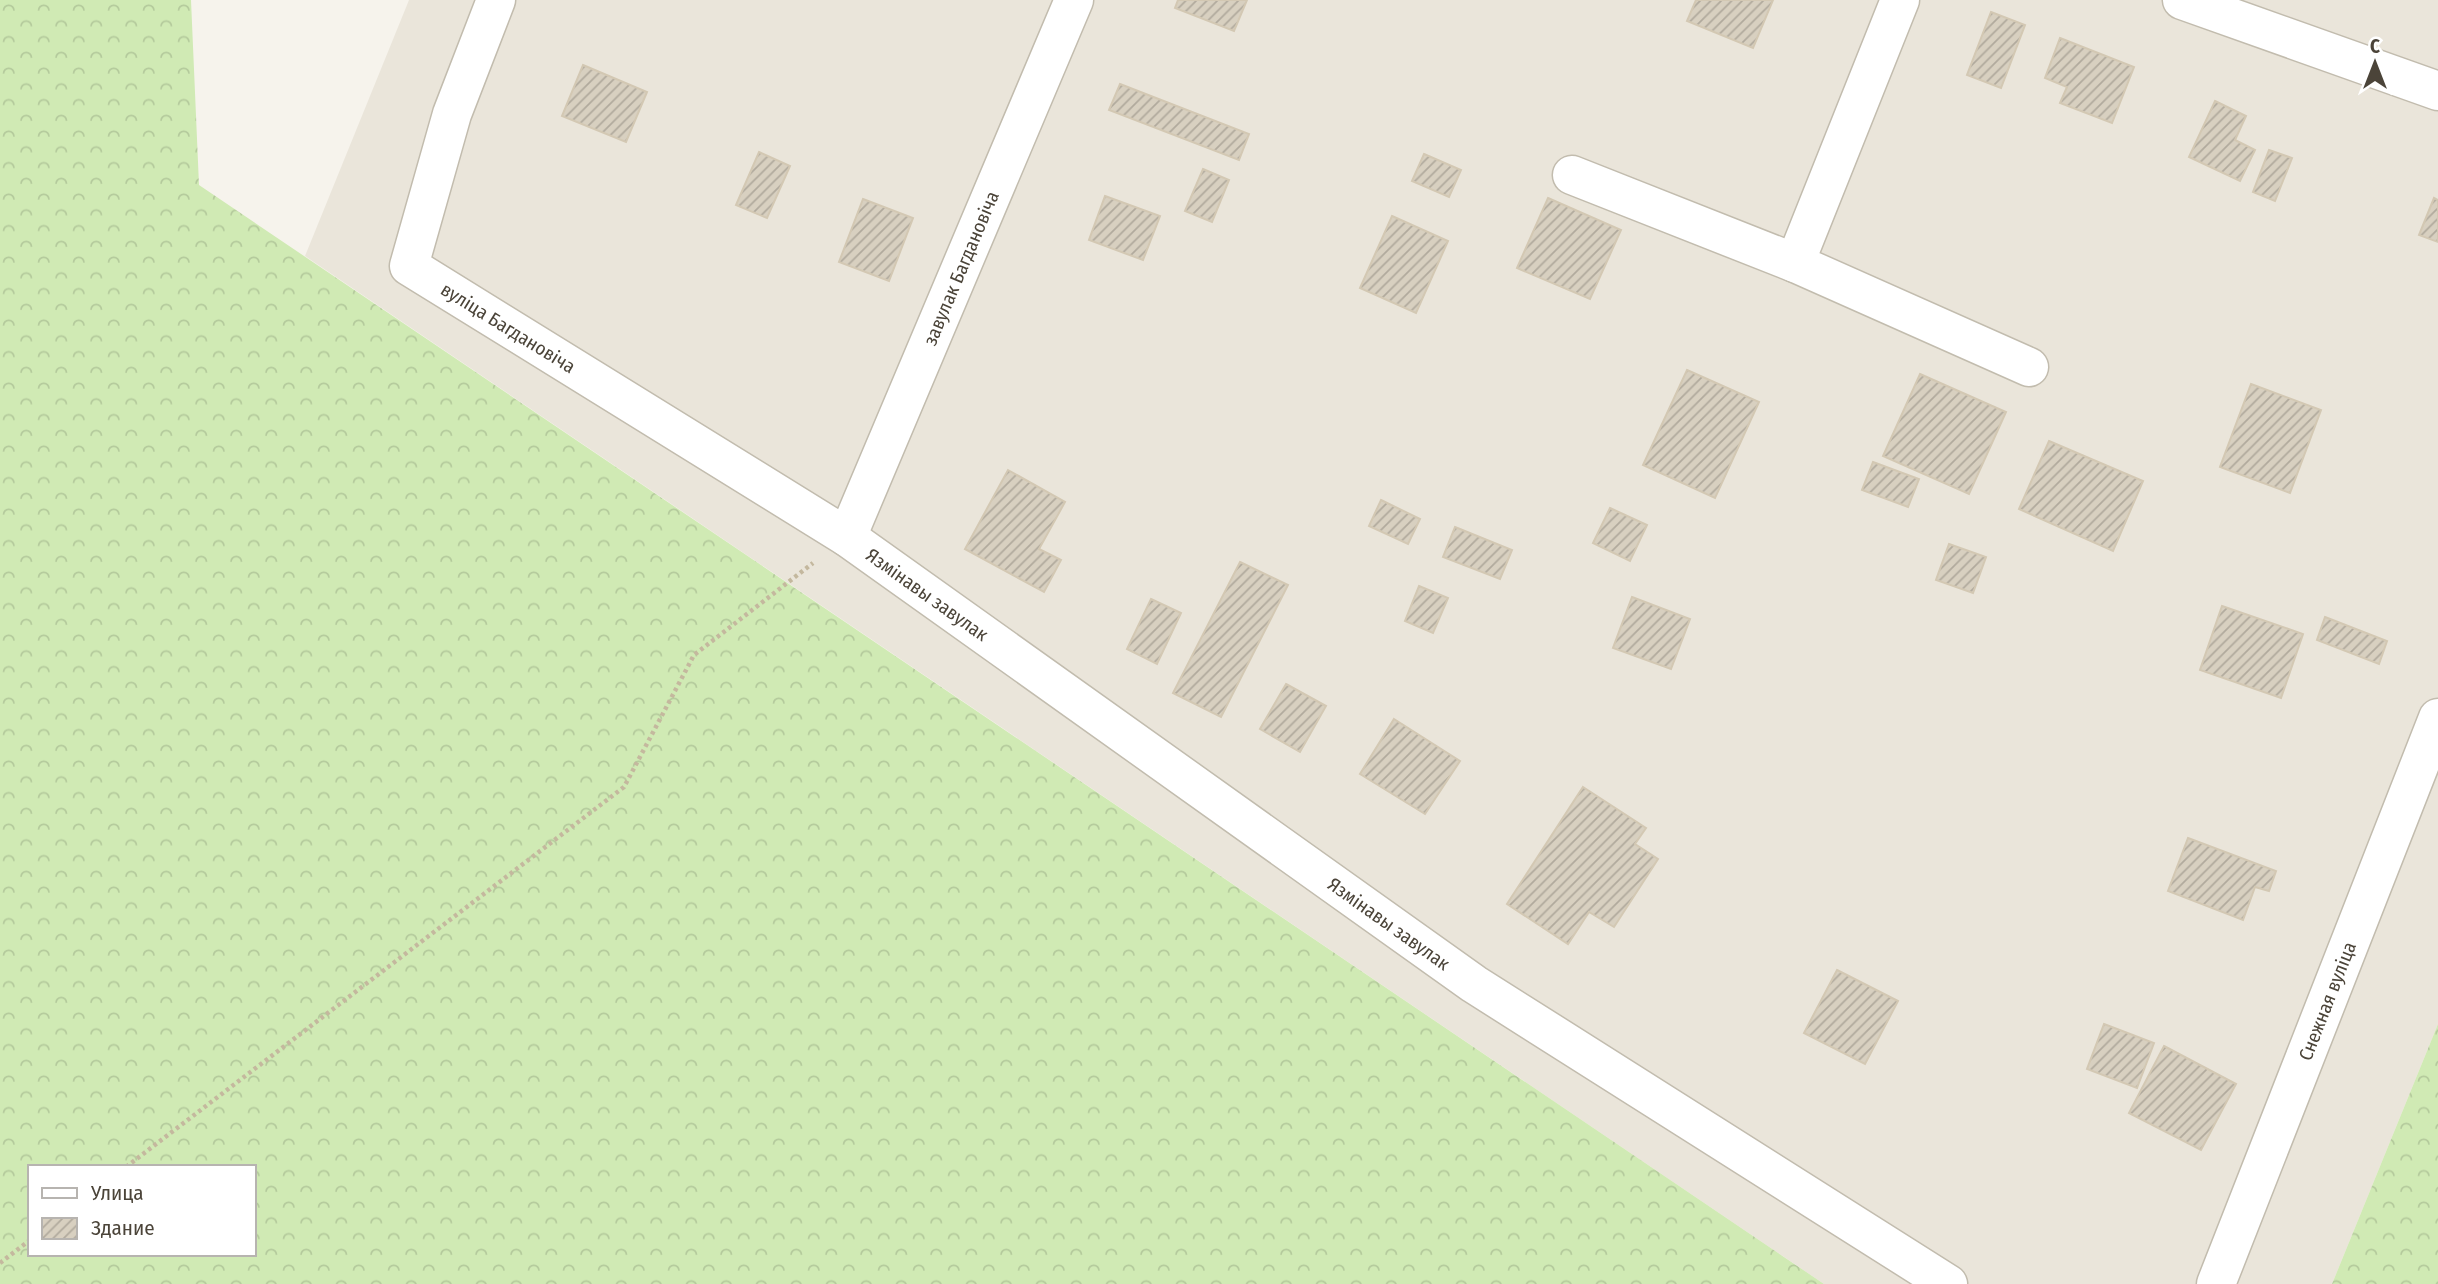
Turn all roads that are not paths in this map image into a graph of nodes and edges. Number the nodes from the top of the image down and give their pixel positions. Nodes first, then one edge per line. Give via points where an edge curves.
1 (496, 0) edge
2 (1074, 0) edge
3 (1900, 0) edge
4 (2182, 0) edge
5 (2438, 91) edge
6 (1572, 175) dead end
7 (1795, 263) junction
8 (2029, 367) dead end
9 (847, 537) junction
10 (2438, 718) edge
11 (1948, 1284) edge
12 (2217, 1284) edge

1 - 9 street, вуліца Багдановіча via 452,114 409,266
2 - 9 street, завулак Багдановіча
3 - 7 street
4 - 5 street
6 - 7 street
7 - 8 street
9 - 11 street, Язмінавы завулак via 1474,984
10 - 12 street, Снежная вуліца

